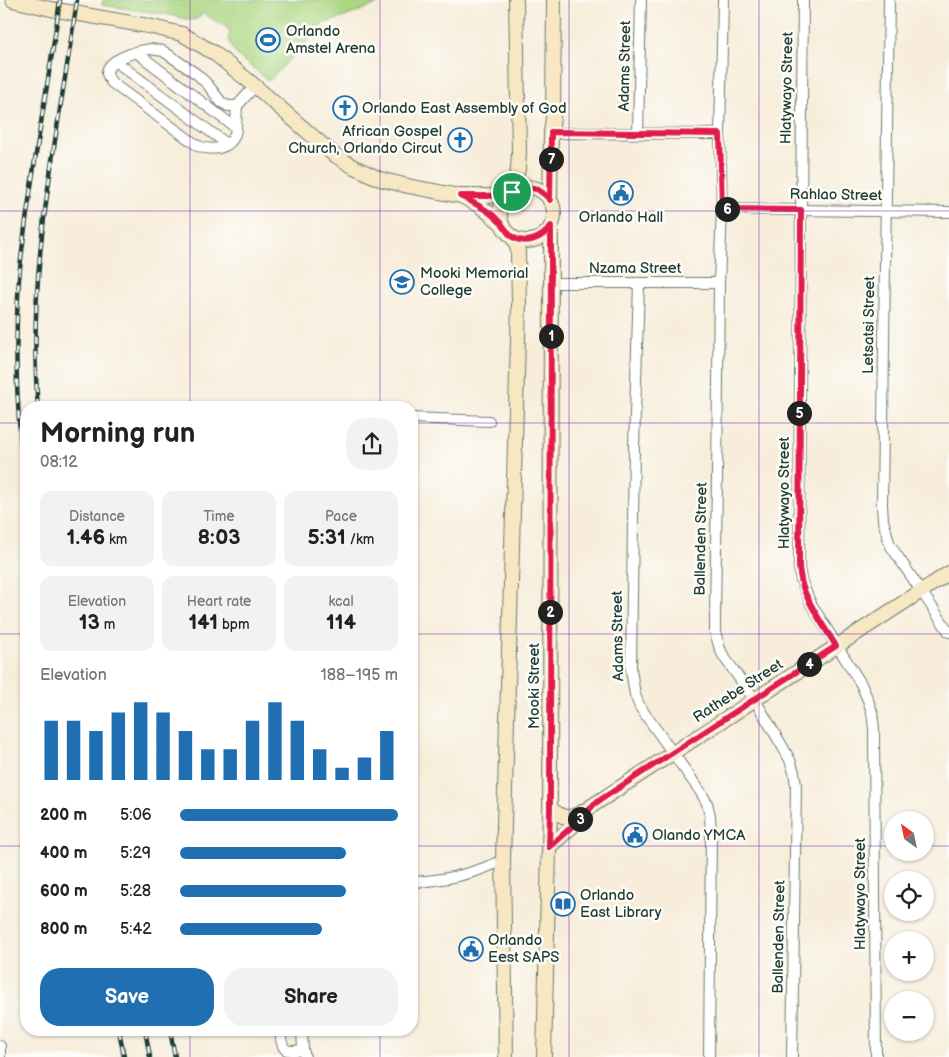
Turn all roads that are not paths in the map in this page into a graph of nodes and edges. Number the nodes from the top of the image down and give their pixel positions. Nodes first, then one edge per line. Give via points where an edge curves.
1 (13, 0) edge
2 (516, 0) edge
3 (554, 0) edge
4 (641, 0) edge
5 (723, 0) edge
6 (803, 0) edge
7 (889, 0) edge
8 (136, 52) junction
9 (114, 61) junction
10 (255, 86) junction
11 (237, 106) junction
12 (236, 128) junction
13 (551, 132) junction
14 (638, 133) junction
15 (720, 134) junction
16 (227, 144) junction
17 (510, 193) junction
18 (460, 196) junction
19 (550, 200) junction
20 (722, 209) junction
21 (801, 210) junction
22 (887, 211) junction
23 (949, 212) edge
24 (501, 223) junction
25 (551, 226) junction
26 (512, 237) junction
27 (551, 283) junction
28 (639, 283) junction
29 (719, 283) junction
30 (418, 418) edge
31 (490, 421) dead end
32 (949, 573) edge
33 (921, 591) junction
34 (949, 632) edge
35 (836, 646) junction
36 (754, 700) junction
37 (673, 753) junction
38 (594, 804) junction
39 (550, 808) junction
40 (549, 847) junction
41 (503, 860) junction
42 (487, 868) junction
43 (504, 876) junction
44 (418, 882) edge
45 (280, 1036) edge
46 (303, 1036) edge
47 (0, 1046) edge
48 (304, 1053) edge
49 (0, 1057) edge
50 (506, 1057) edge
51 (544, 1057) edge
52 (709, 1057) edge
53 (792, 1057) edge
54 (876, 1057) edge

1 - 10 main road via 182,34 214,53
2 - 17 main road via 518,169
3 - 13 main road
4 - 14 street, Adams Street
5 - 15 street, Ballenden Street
6 - 21 street, Hlatywayo Street
7 - 22 street, Letsatsi Street
8 - 9 street
8 - 11 street via 163,51 198,75 221,102
8 - 12 street
9 - 16 street
9 - 16 street via 106,73 112,83 198,146 219,149
10 - 11 street
10 - 18 main road via 333,154 354,167 380,179
11 - 12 street
12 - 16 street
13 - 14 street
13 - 19 main road
14 - 15 street
15 - 20 street, Ballenden Street
17 - 18 main road
17 - 19 main road via 519,188 532,188
17 - 24 main road via 501,208
18 - 24 main road via 480,206
19 - 25 main road
20 - 21 street, Rahlao Street
20 - 29 street, Ballenden Street
21 - 22 street, Rahlao Street
21 - 35 street, Hlatywayo Street via 799,567 810,604
22 - 23 street, Rahlao Street
22 - 33 street, Letsatsi Street via 883,520 890,544
24 - 26 main road
25 - 26 main road via 542,236 531,240
25 - 27 main road, Mooki Street
26 - 41 main road, Mooki Street via 518,251 519,304
27 - 28 street, Nzama Street
27 - 39 main road, Mooki Street
28 - 29 street, Nzama Street
28 - 37 street, Adams Street via 631,669 640,707
29 - 36 street, Ballenden Street via 715,632 724,657
30 - 31 street
32 - 33 main road, Rathebe Street
33 - 34 street, Letsatsi Street
33 - 35 main road, Rathebe Street
35 - 36 main road, Rathebe Street
35 - 54 street, Hlatywayo Street via 861,684 872,712 874,729
36 - 37 main road, Rathebe Street
36 - 53 street, Ballenden Street via 790,760 796,785
37 - 38 main road, Rathebe Street
37 - 52 street, Adams Street via 700,791 710,816
38 - 39 main road, Rathebe Street via 572,817 560,816
38 - 40 main road, Rathebe Street
39 - 40 main road, Mooki Street
40 - 51 main road, Mooki Street
41 - 42 street
41 - 43 main road, Mooki Street
42 - 43 street
42 - 44 street via 457,877
43 - 50 main road, Mooki Street
45 - 48 street via 288,1051
46 - 48 street
47 - 49 street

